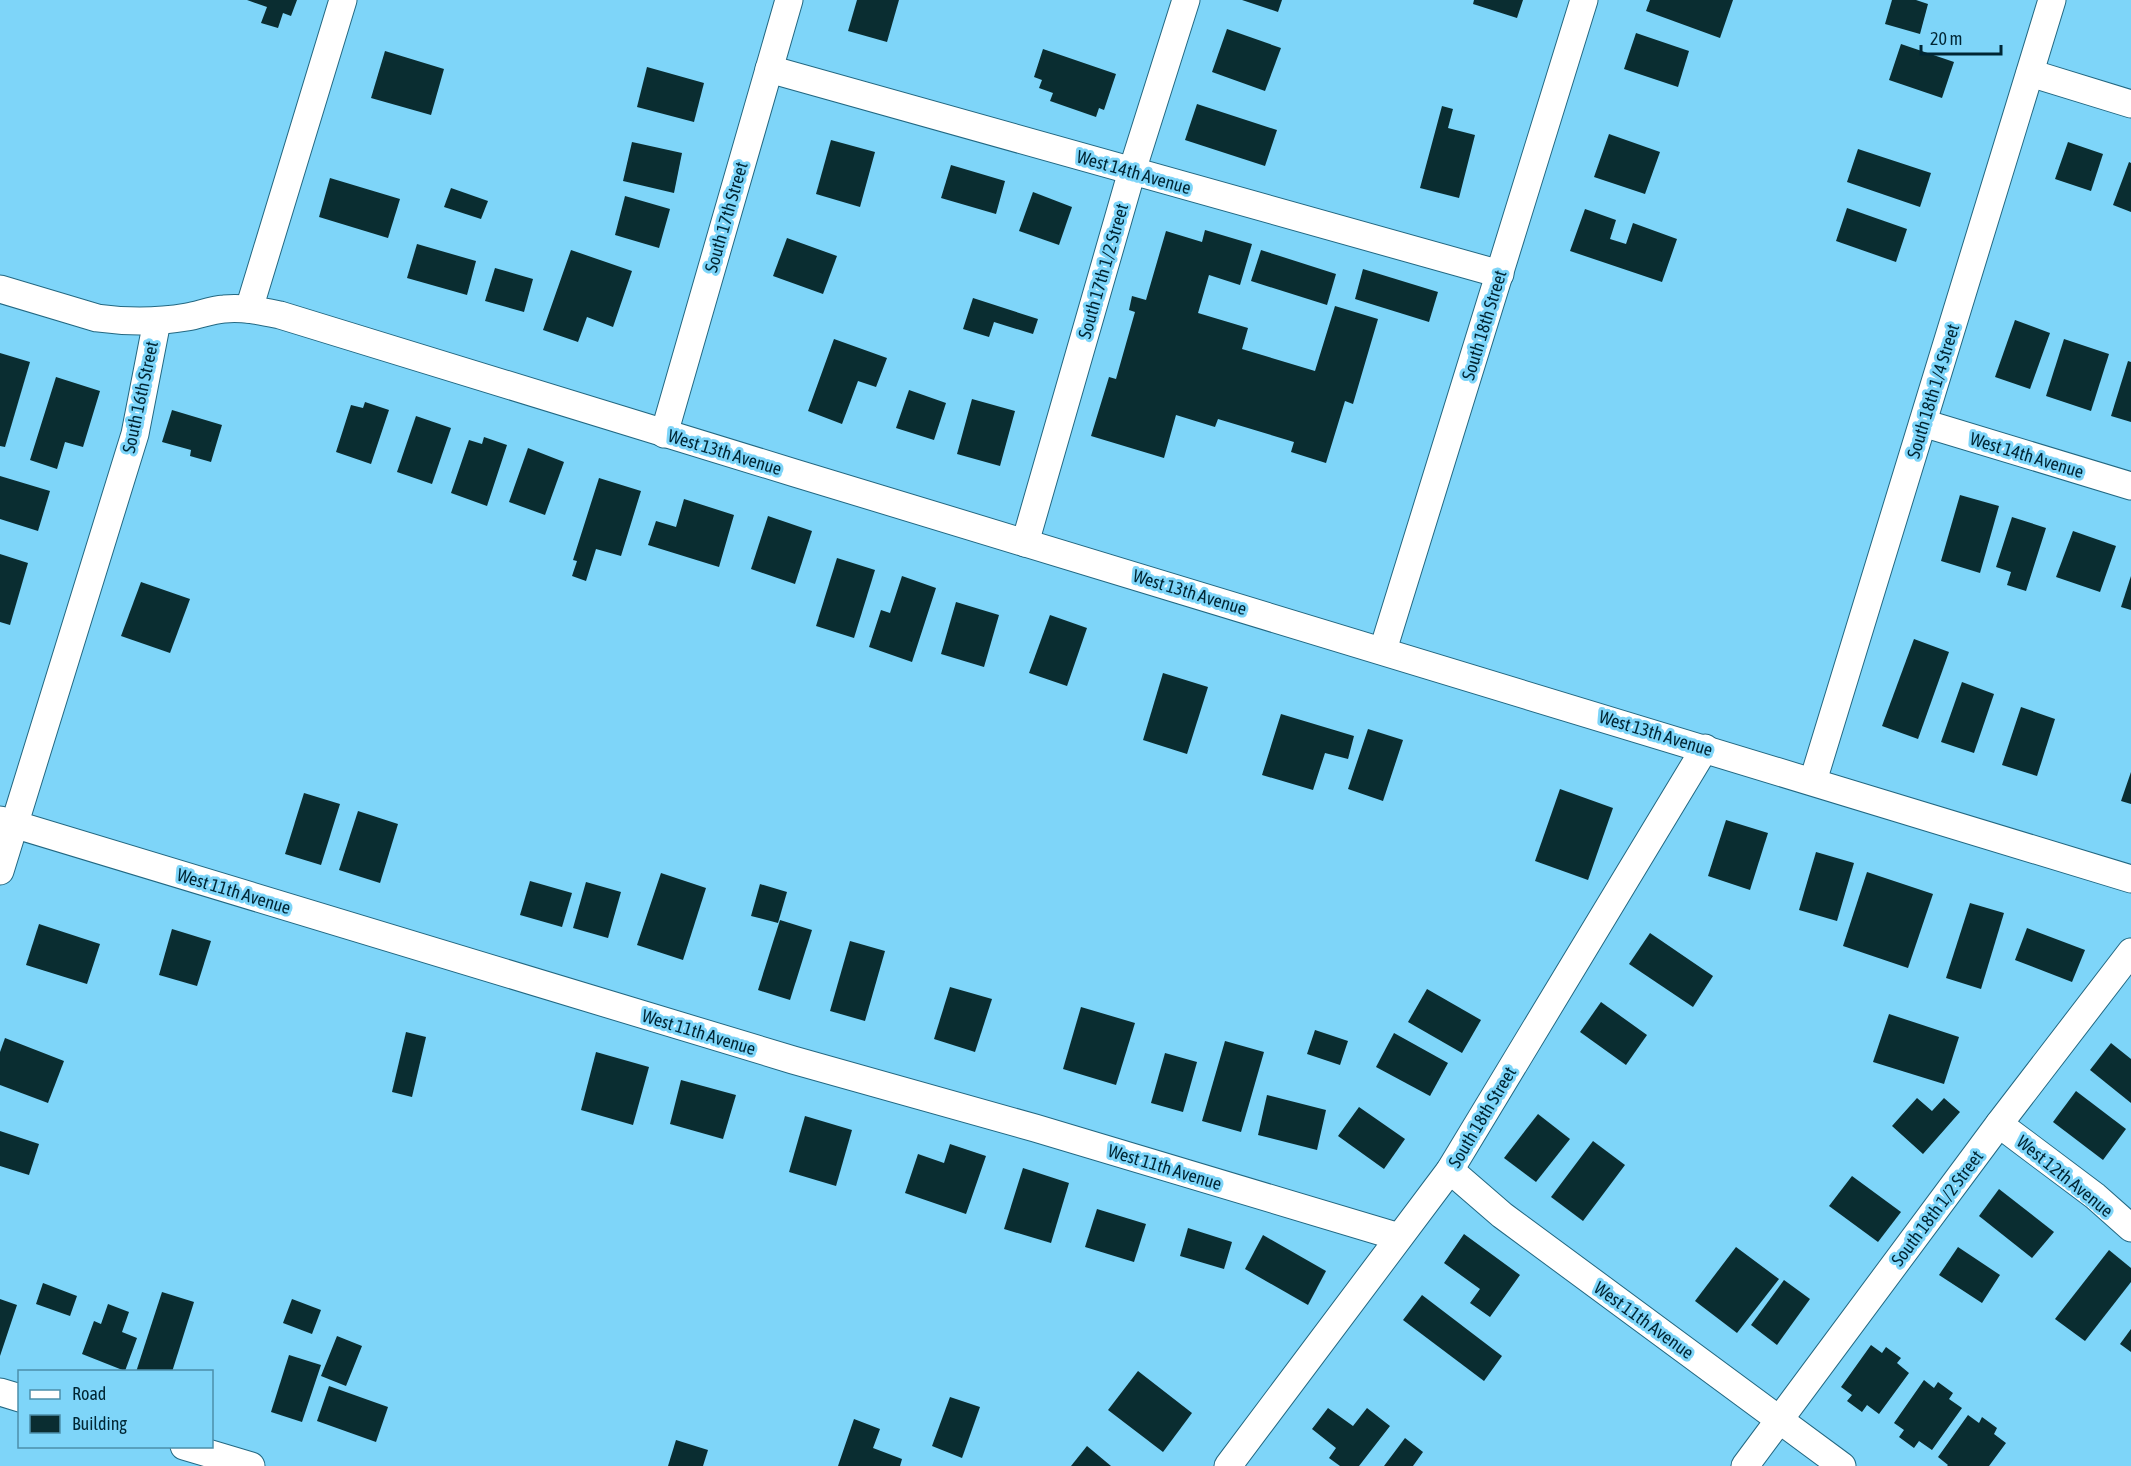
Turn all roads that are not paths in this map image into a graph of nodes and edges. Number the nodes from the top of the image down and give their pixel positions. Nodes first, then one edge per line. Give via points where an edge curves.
1 (343, 0) edge
2 (789, 0) edge
3 (1186, 0) edge
4 (1584, 0) edge
5 (2052, 0) edge
6 (769, 69) junction
7 (2030, 73) junction
8 (2131, 104) edge
9 (1132, 171) junction
10 (1500, 274) junction
11 (0, 289) edge
12 (249, 309) junction
13 (157, 321) junction
14 (1923, 423) junction
15 (664, 434) junction
16 (2131, 486) edge
17 (1024, 543) junction
18 (1383, 650) junction
19 (1705, 748) junction
20 (1813, 781) junction
21 (7, 822) edge
22 (0, 871) edge
23 (2131, 879) edge
24 (2131, 952) edge
25 (1999, 1124) junction
26 (1450, 1170) junction
27 (2131, 1228) edge
28 (1399, 1237) junction
29 (0, 1392) edge
30 (18, 1397) edge
31 (1780, 1420) junction
32 (191, 1448) edge
33 (1237, 1462) edge
34 (251, 1466) edge
35 (1745, 1466) edge
36 (1842, 1466) edge

1 - 12 street
2 - 6 street, South 17th Street
3 - 9 street, South 17th 1/2 Street
4 - 10 street, South 18th Street
5 - 7 street, South 18th 1/4 Street
6 - 9 street, West 14th Avenue
6 - 15 street, South 17th Street
7 - 8 street
7 - 14 street, South 18th 1/4 Street
9 - 10 street, West 14th Avenue
9 - 17 street, South 17th 1/2 Street
10 - 18 street, South 18th Street
11 - 13 street via 97,318
12 - 13 street, South 16th Street via 222,309
12 - 15 street, West 13th Avenue via 280,315
13 - 21 street, South 16th Street via 135,434
14 - 16 street, West 14th Avenue
14 - 20 street, South 18th 1/4 Street
15 - 17 street, West 13th Avenue
17 - 18 street, West 13th Avenue
18 - 19 street, West 13th Avenue
19 - 20 street, West 13th Avenue
19 - 26 street, South 18th Street
20 - 23 street, West 13th Avenue
21 - 22 street, South 16th Street
21 - 28 street, West 11th Avenue via 793,1060
24 - 25 street, South 18th 1/2 Street
25 - 27 street, West 12th Avenue
25 - 31 street, South 18th 1/2 Street
26 - 28 street, South 18th Street
26 - 31 street, West 11th Avenue via 1502,1215
28 - 33 street, South 18th Street
29 - 30 street
31 - 35 street, South 18th 1/2 Street
31 - 36 street, West 11th Avenue
32 - 34 street

